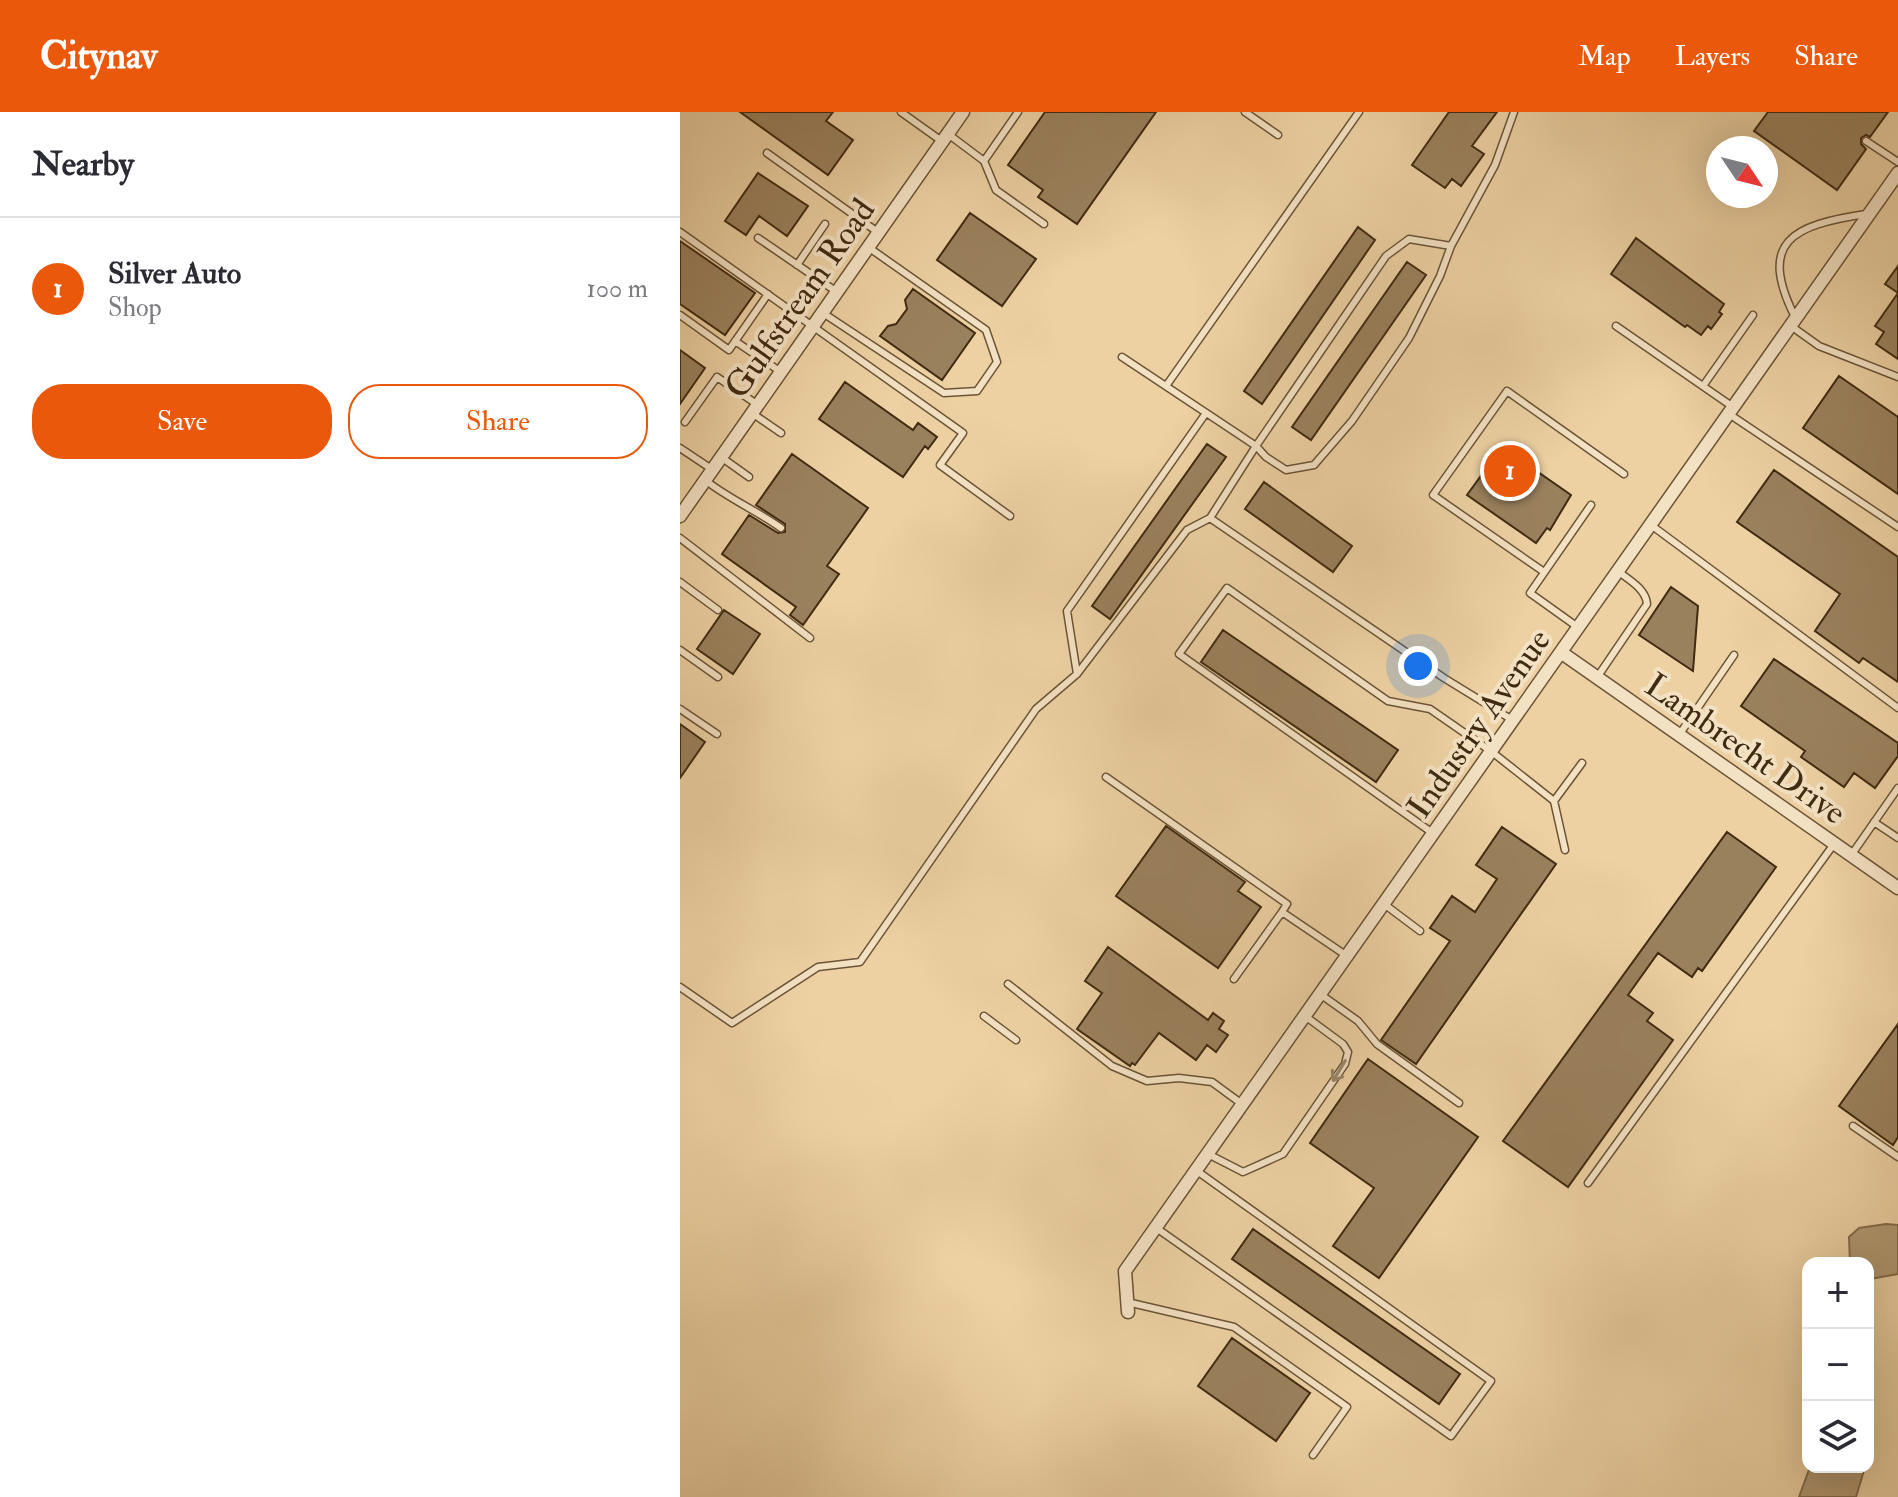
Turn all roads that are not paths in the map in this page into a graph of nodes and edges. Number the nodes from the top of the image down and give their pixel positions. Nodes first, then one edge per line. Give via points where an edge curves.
1 (901, 112) edge
2 (963, 112) edge
3 (1018, 112) edge
4 (1245, 112) edge
5 (1359, 112) edge
6 (1514, 112) edge
7 (1278, 135) dead end
8 (945, 138) junction
9 (1866, 141) dead end
10 (767, 153) dead end
11 (984, 161) junction
12 (1898, 162) edge
13 (1898, 173) edge
14 (1870, 213) junction
15 (825, 224) dead end
16 (1044, 224) dead end
17 (680, 232) edge
18 (879, 233) junction
19 (758, 238) dead end
20 (1451, 246) junction
21 (868, 247) junction
22 (797, 265) junction
23 (837, 292) junction
24 (768, 294) junction
25 (823, 313) junction
26 (680, 315) edge
27 (1753, 315) dead end
28 (1793, 322) junction
29 (813, 326) junction
30 (1616, 326) dead end
31 (735, 341) junction
32 (1122, 357) dead end
33 (781, 372) junction
34 (1898, 377) edge
35 (1166, 386) junction
36 (1703, 386) junction
37 (755, 409) junction
38 (1731, 410) junction
39 (1206, 413) junction
40 (685, 422) dead end
41 (781, 433) dead end
42 (1256, 446) junction
43 (680, 448) edge
44 (721, 457) junction
45 (1624, 474) dead end
46 (709, 475) junction
47 (749, 477) dead end
48 (1591, 505) dead end
49 (680, 516) edge
50 (1010, 516) dead end
51 (1210, 518) junction
52 (1651, 525) junction
53 (1898, 527) edge
54 (781, 528) dead end
55 (680, 538) edge
56 (1544, 572) junction
57 (1619, 572) junction
58 (680, 582) edge
59 (718, 610) dead end
60 (1579, 628) junction
61 (810, 638) dead end
62 (680, 650) edge
63 (1562, 653) junction
64 (1734, 655) dead end
65 (1077, 674) junction
66 (718, 677) dead end
67 (1597, 678) junction
68 (1898, 708) edge
69 (680, 709) edge
70 (1514, 721) junction
71 (717, 734) dead end
72 (1679, 735) junction
73 (1492, 752) junction
74 (1582, 763) dead end
75 (1106, 777) dead end
76 (1898, 788) edge
77 (1554, 801) junction
78 (1874, 822) junction
79 (1434, 834) junction
80 (1898, 838) edge
81 (1834, 844) junction
82 (1565, 850) dead end
83 (1850, 855) junction
84 (1898, 888) edge
85 (1384, 904) junction
86 (1282, 912) junction
87 (1420, 931) dead end
88 (1347, 956) junction
89 (1234, 979) dead end
90 (1008, 984) dead end
91 (680, 987) edge
92 (1320, 994) junction
93 (984, 1016) dead end
94 (1305, 1016) junction
95 (1016, 1040) dead end
96 (1459, 1103) dead end
97 (1242, 1104) junction
98 (1853, 1126) dead end
99 (1208, 1154) junction
100 (1898, 1157) edge
101 (1196, 1170) junction
102 (1588, 1183) dead end
103 (1155, 1227) junction
104 (1127, 1307) joint
105 (1313, 1455) dead end

1 - 8 lane
2 - 8 street, Gulfstream Road
3 - 11 lane
4 - 7 lane
5 - 35 lane
6 - 20 lane via 1490,175
8 - 11 lane
8 - 18 street, Gulfstream Road
9 - 12 lane
10 - 18 lane
11 - 16 lane via 996,190
13 - 14 street, Industry Avenue
14 - 28 street, Industry Avenue
14 - 28 lane via 1813,227 1785,245 1778,275
15 - 22 lane
17 - 24 lane
18 - 21 street, Gulfstream Road
19 - 22 lane
20 - 42 lane via 1409,239 1386,256
20 - 42 lane via 1409,338 1352,421 1314,465 1286,470
21 - 23 street, Gulfstream Road
21 - 25 lane via 986,330 997,362 977,391 944,393
22 - 23 lane
23 - 25 street, Gulfstream Road
24 - 29 lane
24 - 31 lane
25 - 29 street, Gulfstream Road
26 - 31 lane via 729,350
27 - 36 lane
28 - 34 lane via 1819,346
28 - 38 street, Industry Avenue
29 - 33 street, Gulfstream Road
29 - 50 lane via 963,433 940,465
30 - 36 lane
31 - 33 lane
32 - 35 lane
33 - 37 street, Gulfstream Road
35 - 39 lane
36 - 38 lane
37 - 40 lane via 717,377
37 - 41 lane
37 - 44 street, Gulfstream Road
38 - 52 street, Industry Avenue
38 - 53 lane
39 - 42 lane
39 - 65 lane via 1067,611
42 - 51 lane
43 - 46 lane
44 - 46 street, Gulfstream Road
44 - 47 lane
45 - 56 lane via 1507,391 1433,495
46 - 49 street, Gulfstream Road
46 - 54 lane via 728,498
48 - 56 lane
51 - 65 lane via 1187,530
51 - 70 lane
52 - 57 street, Industry Avenue
52 - 68 lane
55 - 61 lane
56 - 60 lane via 1530,593
57 - 60 street, Industry Avenue
57 - 67 lane via 1647,597 1647,604
58 - 59 lane
60 - 63 street, Industry Avenue
62 - 66 lane
63 - 67 street, Lambrecht Drive
63 - 70 street, Industry Avenue
64 - 72 lane
65 - 91 lane via 1036,709 860,962 818,967 732,1023
67 - 72 street, Lambrecht Drive
69 - 71 lane
70 - 73 street, Industry Avenue
72 - 81 street, Lambrecht Drive
73 - 77 lane
73 - 79 street, Industry Avenue
73 - 79 lane via 1430,709 1388,701 1227,588 1179,654
74 - 77 lane
75 - 86 lane via 1287,904
76 - 78 lane
77 - 82 lane
78 - 80 lane
78 - 83 lane
79 - 85 street, Industry Avenue
81 - 83 street, Lambrecht Drive
81 - 102 lane
83 - 84 street, Lambrecht Drive
85 - 87 lane
85 - 88 street, Industry Avenue
86 - 88 lane
86 - 89 lane
88 - 92 street, Industry Avenue
90 - 97 lane via 1112,1066 1147,1081 1212,1082
92 - 94 street, Industry Avenue
92 - 96 lane via 1358,1021 1377,1044
93 - 95 lane
94 - 97 street, Industry Avenue
94 -> 99 lane via 1348,1052 1283,1154 1243,1172
97 - 99 street, Industry Avenue
98 - 100 lane
99 - 101 street, Industry Avenue
101 - 103 street, Industry Avenue
101 - 103 lane via 1491,1381 1451,1436
103 - 104 street, Industry Avenue via 1125,1271
104 - 105 lane via 1234,1327 1347,1407

